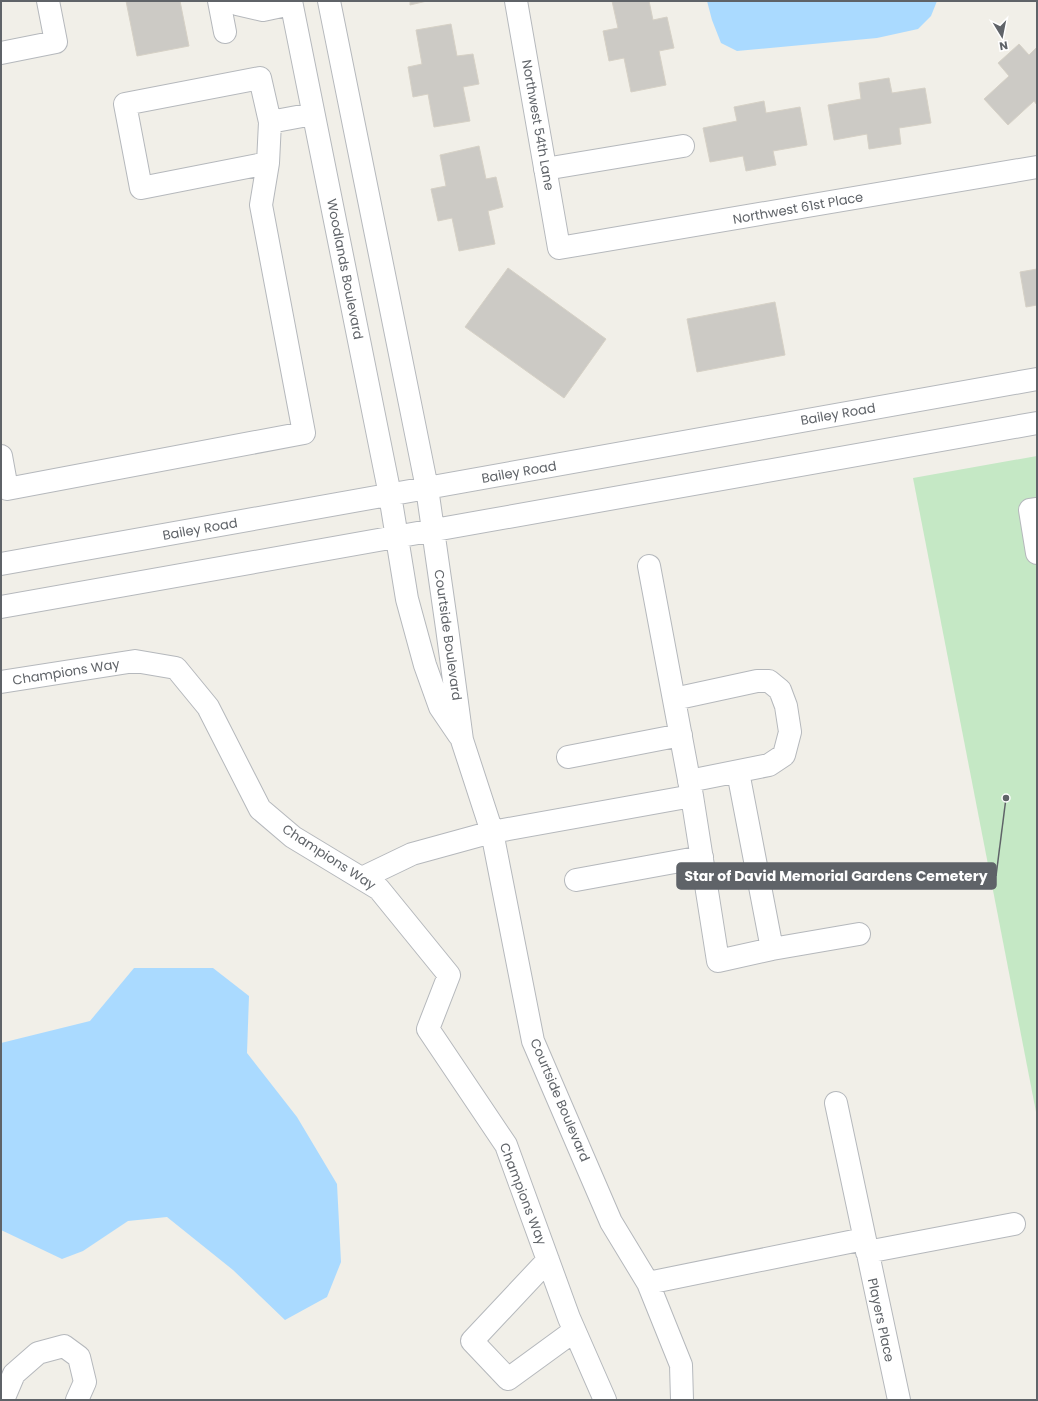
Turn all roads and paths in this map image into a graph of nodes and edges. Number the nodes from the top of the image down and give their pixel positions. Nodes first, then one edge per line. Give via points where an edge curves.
1 (48, 1) edge
2 (219, 1) edge
3 (234, 1) edge
4 (329, 1) edge
5 (516, 1) edge
6 (291, 2) edge
7 (225, 32) dead end
8 (1, 53) edge
9 (313, 114) junction
10 (270, 122) junction
11 (683, 146) dead end
12 (268, 163) junction
13 (1037, 167) edge
14 (545, 169) junction
15 (559, 248) joint
16 (1037, 379) edge
17 (1037, 423) edge
18 (1, 456) edge
19 (427, 488) junction
20 (4, 491) edge
21 (390, 495) junction
22 (1037, 509) edge
23 (433, 530) junction
24 (396, 537) junction
25 (1037, 553) edge
26 (1, 564) edge
27 (649, 566) dead end
28 (1, 607) edge
29 (1, 682) edge
30 (674, 699) junction
31 (681, 736) junction
32 (462, 740) junction
33 (568, 757) dead end
34 (738, 772) junction
35 (691, 788) junction
36 (492, 832) junction
37 (702, 857) junction
38 (362, 878) junction
39 (576, 880) dead end
40 (859, 934) dead end
41 (772, 949) junction
42 (836, 1103) dead end
43 (1014, 1224) dead end
44 (865, 1246) junction
45 (548, 1260) junction
46 (648, 1283) junction
47 (574, 1330) junction
48 (3, 1400) edge
49 (77, 1400) edge
50 (605, 1400) edge
51 (682, 1400) edge
52 (898, 1400) edge

1 - 8 street via 56,42
2 - 7 street
3 - 6 street via 263,10
4 - 19 street
5 - 14 street, Northwest 54th Lane
6 - 9 street, Woodlands Boulevard
9 - 10 street
9 - 21 street, Woodlands Boulevard
10 - 12 street
10 - 12 street via 260,78 125,104 141,188
11 - 14 street
12 - 20 street via 261,205 304,433
13 - 15 street, Northwest 61st Place
14 - 15 street, Northwest 54th Lane
16 - 19 street, Bailey Road
17 - 23 street
18 - 20 street
19 - 21 street, Bailey Road
19 - 23 street
21 - 24 street, Woodlands Boulevard
21 - 26 street, Bailey Road
22 - 25 street via 1030,510
23 - 24 street
23 - 32 street, Courtside Boulevard
24 - 28 street
24 - 32 street, Courtside Boulevard via 407,599 425,665 440,707
27 - 30 street
29 - 38 street, Champions Way via 135,661 176,668 208,707 260,809 293,837
30 - 31 street
30 - 34 street via 757,681 769,681 780,690 786,706 790,732 784,755 769,765
31 - 33 street
31 - 35 street
32 - 36 street, Courtside Boulevard
34 - 35 street
34 - 41 street
35 - 36 street
35 - 37 street
36 - 38 street via 412,854
36 - 46 street, Courtside Boulevard via 533,1041 611,1222
37 - 39 street
37 - 41 street via 718,961
38 - 45 street, Champions Way via 379,888 449,975 428,1029 506,1145
40 - 41 street
42 - 44 street, Players Place
43 - 44 street
44 - 46 street
44 - 52 street, Players Place
45 - 47 street, Champions Way
45 - 47 street via 472,1341 508,1379
46 - 51 street, Courtside Boulevard via 681,1365
47 - 50 street, Champions Way
48 - 49 street via 14,1374 38,1353 64,1346 79,1357 85,1382

